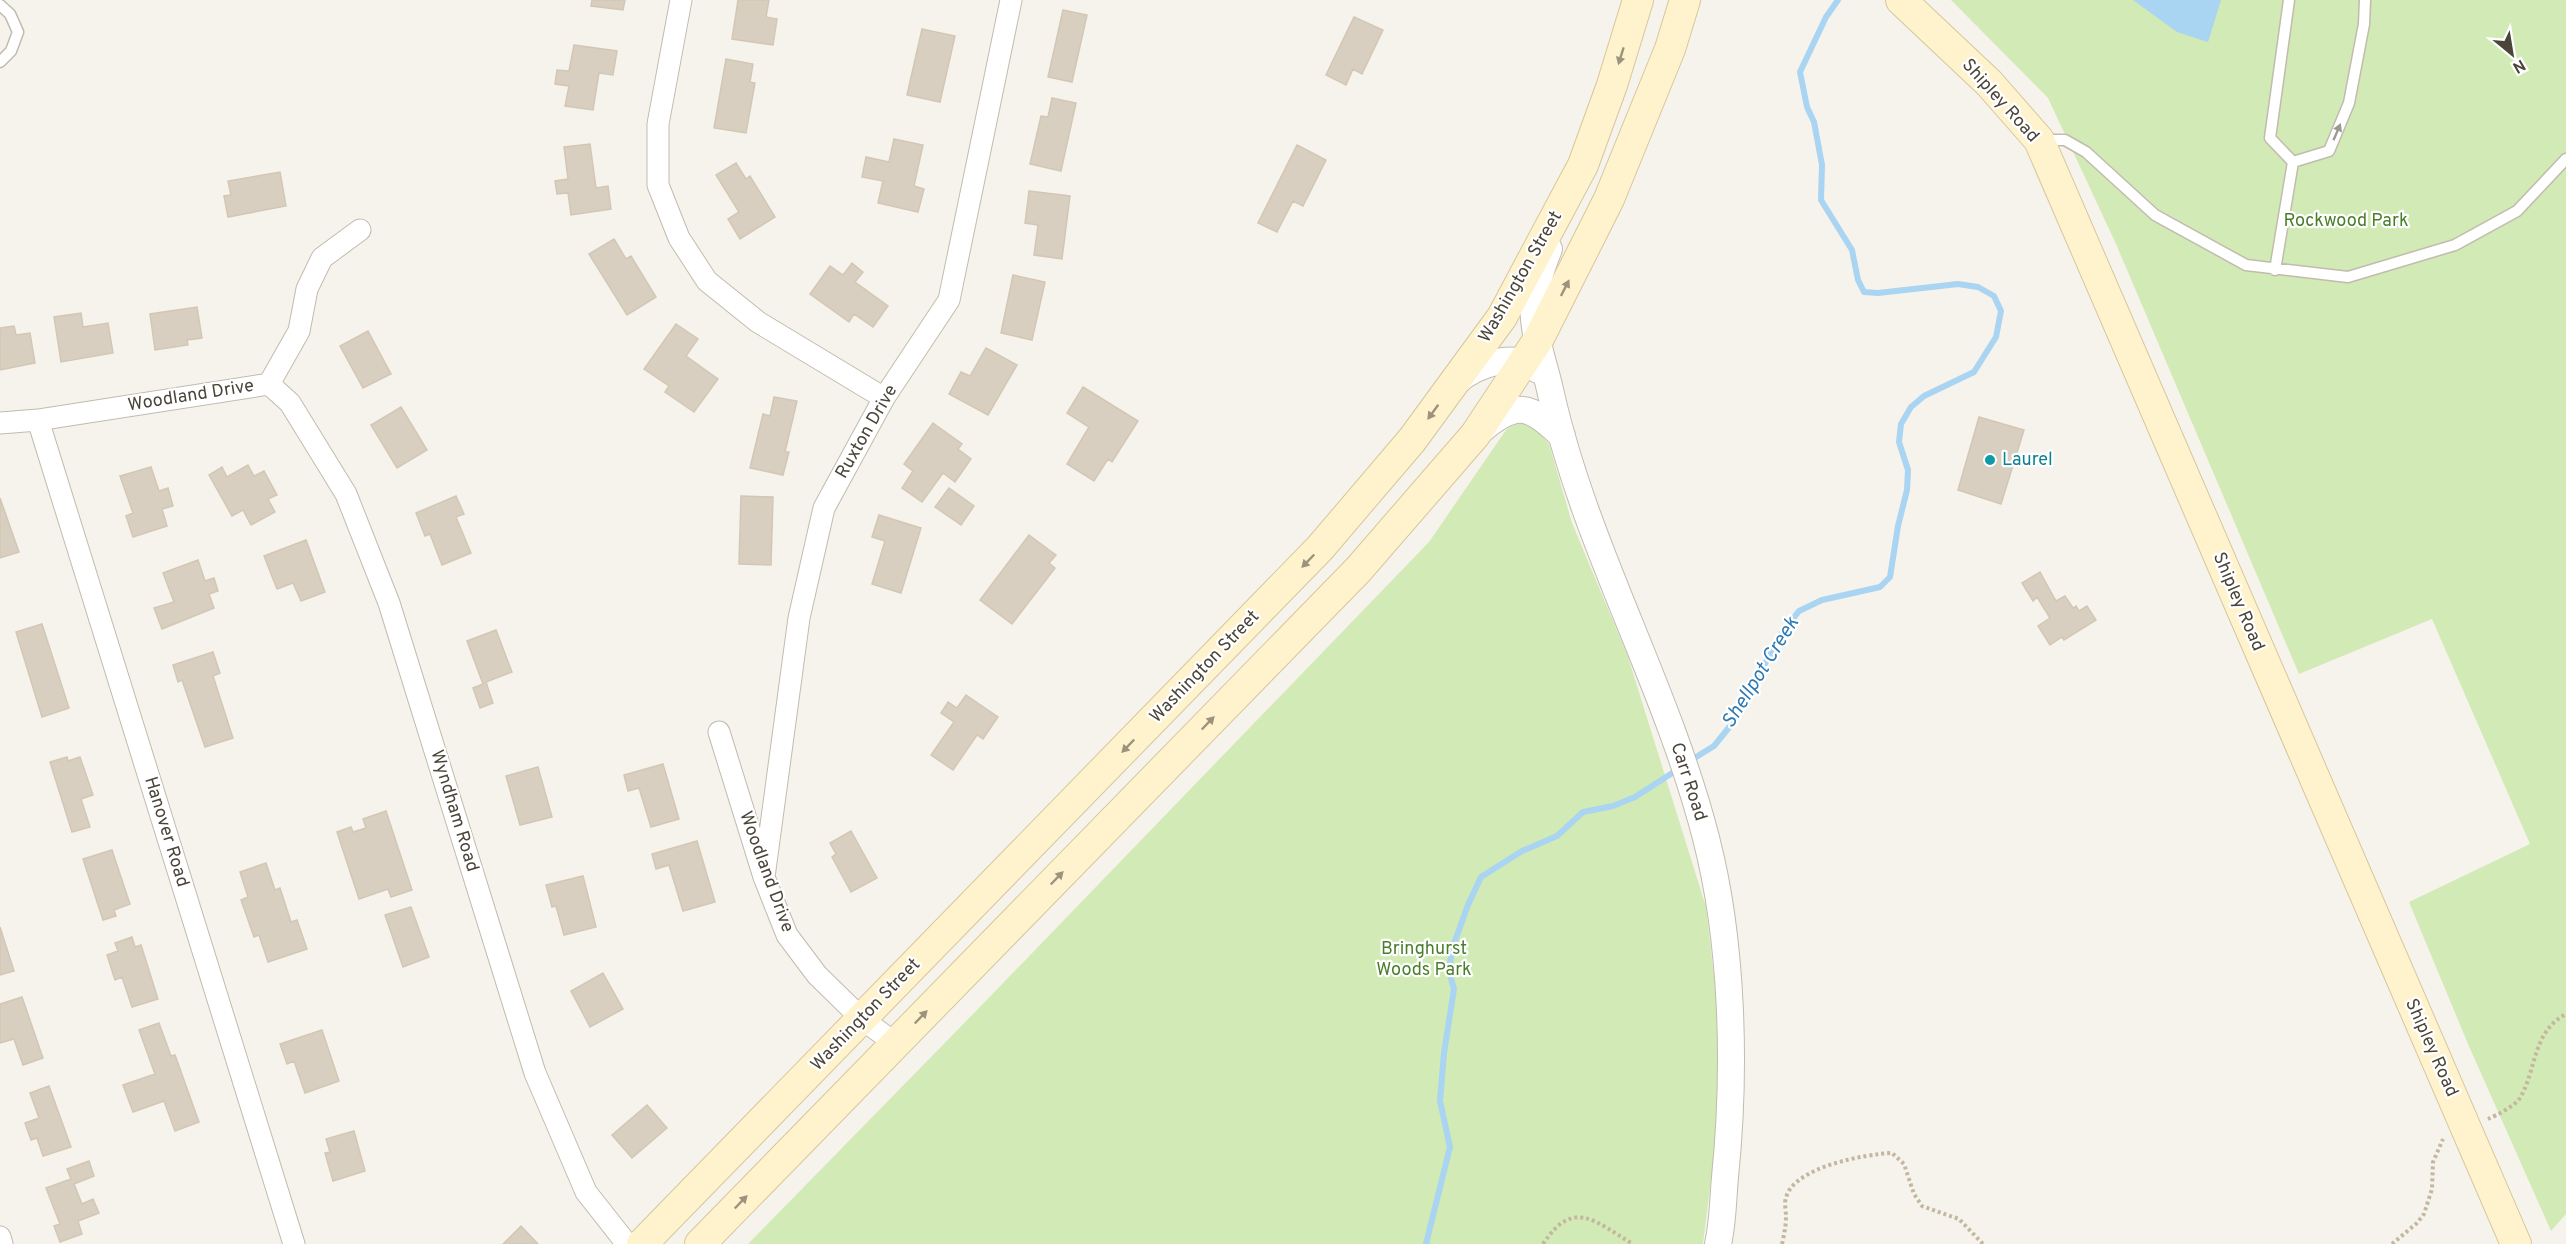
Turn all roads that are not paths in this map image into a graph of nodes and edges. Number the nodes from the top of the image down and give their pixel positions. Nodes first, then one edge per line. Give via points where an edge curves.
1 (681, 0) edge
2 (1011, 0) edge
3 (1638, 0) edge
4 (1685, 0) edge
5 (1901, 0) edge
6 (2289, 0) edge
7 (2365, 0) edge
8 (0, 5) edge
9 (0, 62) edge
10 (2039, 140) junction
11 (2566, 159) edge
12 (2293, 162) junction
13 (1583, 165) junction
14 (360, 230) dead end
15 (2275, 270) junction
16 (1536, 360) junction
17 (269, 384) junction
18 (1452, 386) junction
19 (885, 398) junction
20 (38, 420) junction
21 (0, 423) edge
22 (1475, 435) junction
23 (1562, 436) junction
24 (719, 732) dead end
25 (764, 877) junction
26 (862, 1020) junction
27 (896, 1044) junction
28 (0, 1237) edge
29 (2, 1244) edge
30 (294, 1244) edge
31 (627, 1244) edge
32 (642, 1244) edge
33 (700, 1244) edge
34 (1718, 1244) edge
35 (2516, 1244) edge

1 - 19 street via 658,124 658,185 679,238 707,281 758,321
2 - 19 street, Ruxton Drive via 949,300
3 -> 13 main road, Washington Street
16 -> 4 main road via 1610,199 1670,49
5 - 10 main road, Shipley Road via 1989,83
6 - 12 lane via 2270,138
12 -> 7 lane via 2329,151 2349,103
8 - 9 lane via 18,32 11,51
10 - 15 lane via 2065,140 2086,152 2155,215 2246,265
10 - 35 main road, Shipley Road
11 - 15 lane via 2517,211 2456,244 2348,277
12 - 15 lane
13 - 16 street, Carr Road via 1542,267 1534,319
13 - 18 main road, Washington Street via 1502,317
14 - 17 street, Woodland Drive via 322,258 307,289 299,331
16 - 18 street via 1491,363 1474,369
16 - 22 main road
16 - 23 street, Carr Road
17 - 20 street, Woodland Drive
17 - 31 street, Wyndham Road via 290,403 346,494 389,603 535,1073 586,1192
18 -> 26 main road, Washington Street via 1413,440 1320,548
19 - 25 street, Ruxton Drive via 824,508 799,618
20 - 21 street, Woodland Drive
20 - 30 street, Hanover Road
22 - 23 street via 1489,423 1520,408 1537,413
27 -> 22 main road via 1358,570
23 - 34 street, Carr Road via 1582,501 1652,673 1706,838 1729,1004 1730,1131
24 - 25 street, Woodland Drive
25 - 26 street, Woodland Drive via 787,935 817,975
26 - 27 street, Woodland Drive
26 - 32 main road, Washington Street
33 -> 27 main road
28 - 29 street

